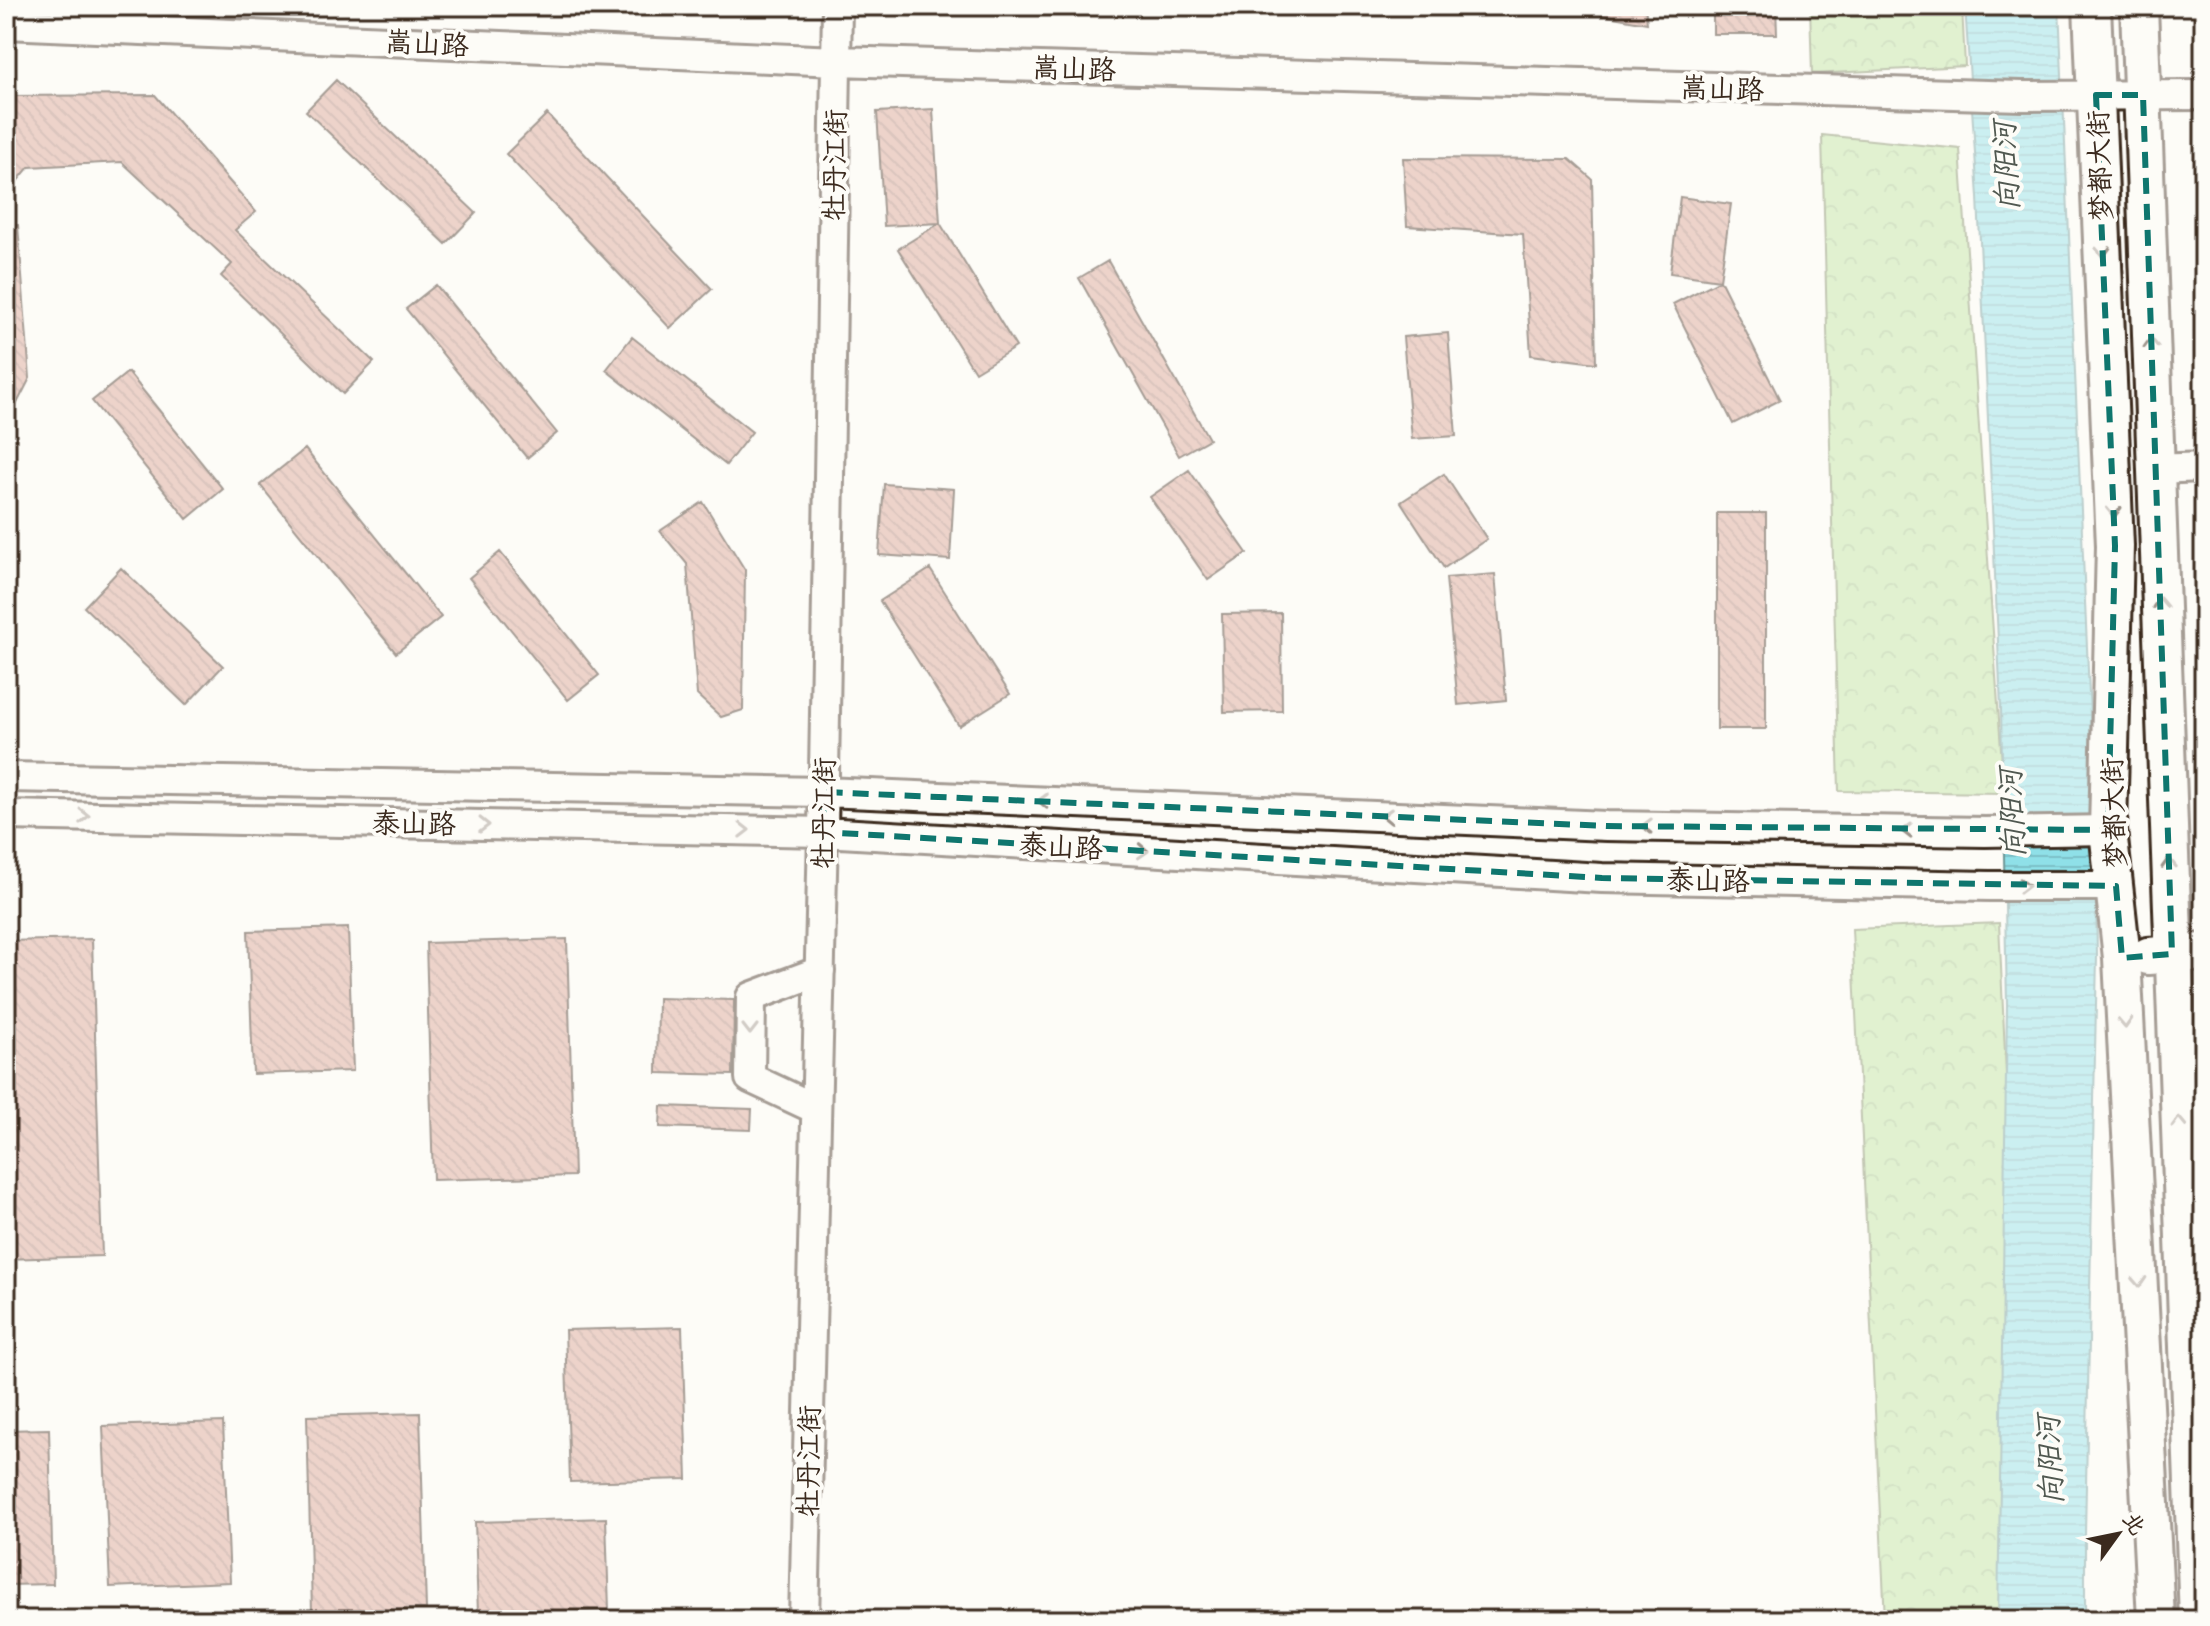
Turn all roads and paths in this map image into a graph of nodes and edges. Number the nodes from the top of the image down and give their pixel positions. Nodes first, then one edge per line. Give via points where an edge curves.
1 (837, 6) edge
2 (2092, 6) edge
3 (2139, 6) edge
4 (6, 24) edge
5 (836, 61) junction
6 (2096, 95) junction
7 (2143, 95) junction
8 (2204, 95) edge
9 (2204, 467) edge
10 (2155, 469) junction
11 (6, 777) edge
12 (824, 792) junction
13 (6, 815) edge
14 (2108, 830) junction
15 (823, 832) junction
16 (2116, 886) junction
17 (2188, 953) edge
18 (2122, 958) junction
19 (820, 971) junction
20 (816, 1109) junction
21 (804, 1620) edge
22 (2156, 1620) edge
23 (2198, 1620) edge

1 - 5 street, 牡丹江街
2 - 6 main road, 梦都大街
3 - 7 main road, 梦都大街
4 - 5 street, 嵩山路
5 - 6 street, 嵩山路
5 - 12 street, 牡丹江街
6 - 7 street, 嵩山路
6 -> 14 main road, 梦都大街 via 2115,546
7 - 8 street, 嵩山路
10 -> 7 main road, 梦都大街
9 - 10 street
17 -> 10 main road, 梦都大街
11 - 12 street, 泰山路
14 -> 12 street, 泰山路 via 1606,826
12 - 15 street, 牡丹江街
13 -> 15 street, 泰山路
14 - 16 main road, 梦都大街
15 -> 16 street, 泰山路 via 1602,878
15 - 19 street, 牡丹江街
16 - 18 main road, 梦都大街
17 - 18 main road
23 -> 17 main road, 梦都大街
18 -> 22 main road, 梦都大街
19 - 20 street, 牡丹江街
19 -> 20 street via 751,997 750,1078
20 - 21 street, 牡丹江街

